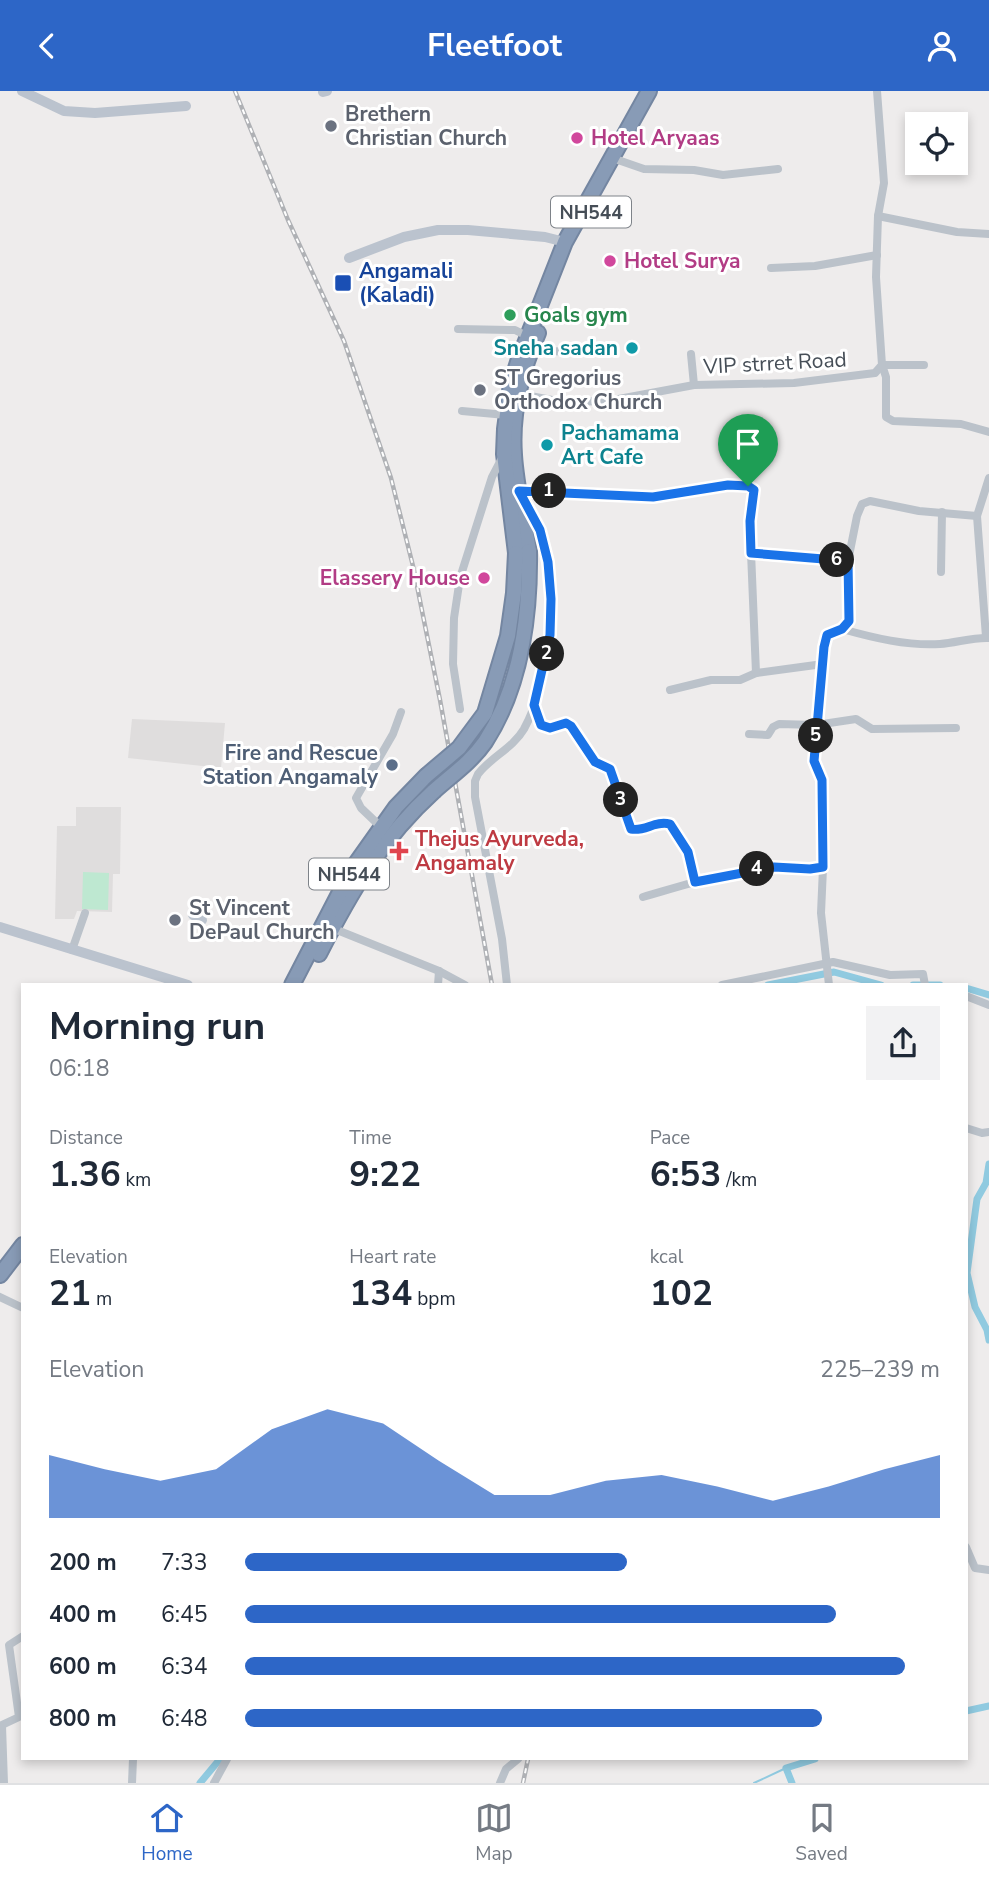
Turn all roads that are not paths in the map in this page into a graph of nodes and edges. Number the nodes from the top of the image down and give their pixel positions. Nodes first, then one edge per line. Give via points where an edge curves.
1 (22, 91) edge
2 (649, 91) edge
3 (659, 91) edge
4 (877, 91) edge
5 (186, 106) dead end
6 (618, 160) junction
7 (778, 169) dead end
8 (878, 216) junction
9 (989, 235) edge
10 (565, 242) junction
11 (877, 255) junction
12 (348, 258) dead end
13 (771, 268) dead end
14 (458, 329) dead end
15 (531, 338) junction
16 (550, 351) dead end
17 (613, 354) dead end
18 (691, 354) dead end
19 (882, 365) junction
20 (924, 365) dead end
21 (694, 385) junction
22 (519, 394) junction
23 (462, 411) dead end
24 (506, 415) junction
25 (989, 432) edge
26 (504, 454) junction
27 (989, 478) edge
28 (519, 491) junction
29 (942, 512) junction
30 (977, 516) junction
31 (523, 552) junction
32 (751, 553) junction
33 (848, 561) junction
34 (941, 572) dead end
35 (842, 629) junction
36 (987, 638) edge
37 (822, 664) junction
38 (756, 673) junction
39 (670, 690) dead end
40 (534, 705) junction
41 (460, 709) dead end
42 (401, 712) dead end
43 (817, 725) junction
44 (956, 728) dead end
45 (748, 734) dead end
46 (400, 813) junction
47 (381, 827) junction
48 (823, 867) junction
49 (695, 882) junction
50 (643, 897) dead end
51 (85, 913) dead end
52 (0, 927) edge
53 (332, 928) junction
54 (72, 950) junction
55 (827, 963) junction
56 (439, 971) junction
57 (925, 982) edge
58 (181, 983) edge
59 (293, 983) edge
60 (304, 983) edge
61 (438, 983) edge
62 (461, 983) edge
63 (507, 983) edge
64 (732, 983) edge
65 (829, 983) edge
66 (968, 997) edge
67 (989, 1005) edge
68 (968, 1129) edge
69 (989, 1132) edge
70 (21, 1248) edge
71 (21, 1261) edge
72 (0, 1275) edge
73 (0, 1289) edge
74 (0, 1297) edge
75 (21, 1307) edge
76 (968, 1552) edge
77 (989, 1570) edge
78 (21, 1637) edge
79 (1, 1726) edge
80 (133, 1760) edge
81 (226, 1760) edge
82 (517, 1760) edge
83 (4, 1783) edge
84 (132, 1783) edge
85 (214, 1783) edge
86 (500, 1783) edge

1 - 5 street via 64,111
2 - 10 highway, NH544
3 - 6 highway, NH544
4 - 8 street via 884,183
6 - 7 street via 644,169 723,175
6 - 15 highway, NH544
8 - 9 street
8 - 11 street
10 - 12 street via 438,230
10 - 15 highway, NH544
11 - 13 street
11 - 19 street
14 - 15 street via 515,330
15 - 22 highway, NH544
15 - 24 highway, NH544 via 512,384
16 - 17 street
18 - 21 street
19 - 20 street, VIP strret Road
19 - 21 street, VIP strret Road via 875,373 794,383
19 - 25 street via 889,420 961,424
21 - 22 street, VIP strret Road via 608,401 563,402
22 - 28 highway, NH544 via 514,429
23 - 24 street
24 - 26 highway, NH544
26 - 31 highway, NH544
26 - 41 street via 492,477 460,578 453,664
27 - 30 street
28 - 31 highway, NH544
28 - 32 street via 637,498 710,486 748,486 754,490
28 - 40 street via 543,539 551,599 550,635
29 - 30 street
29 - 33 street via 870,501 862,504
29 - 34 street
30 - 36 street
31 - 46 highway, NH544, bridge via 508,636 485,713 459,748 426,776
31 - 46 highway, NH544, bridge via 527,615 510,689 484,743 459,771
32 - 33 street
32 - 38 street
33 - 35 street via 849,621
35 - 36 street via 920,644
35 - 37 street via 827,635
37 - 38 street
37 - 43 street
38 - 39 street via 740,680 711,680
40 - 49 street via 544,727 571,726 595,762 610,769 631,829 657,822 670,824 688,852
40 - 63 street via 523,731 475,781
42 - 47 street via 356,798
43 - 44 street via 856,719 872,729
43 - 45 street via 779,724 768,735
43 - 48 street via 814,761 822,780
46 - 47 highway, NH544
46 - 53 highway, NH544
47 - 59 highway, NH544 via 343,884
48 - 49 street via 774,867
48 - 55 street via 821,913
49 - 50 street
51 - 54 street
52 - 54 street
53 - 56 street
53 - 60 highway, NH544
54 - 58 street
55 - 57 street via 890,975 923,974
55 - 64 street
55 - 65 street
56 - 61 street
56 - 62 street
66 - 67 street
68 - 69 street
70 - 72 highway
71 - 73 highway
74 - 75 street
76 - 77 street via 975,1568
78 - 79 street via 9,1645 19,1717
79 - 83 street
80 - 84 street
81 - 85 street
82 - 86 street

